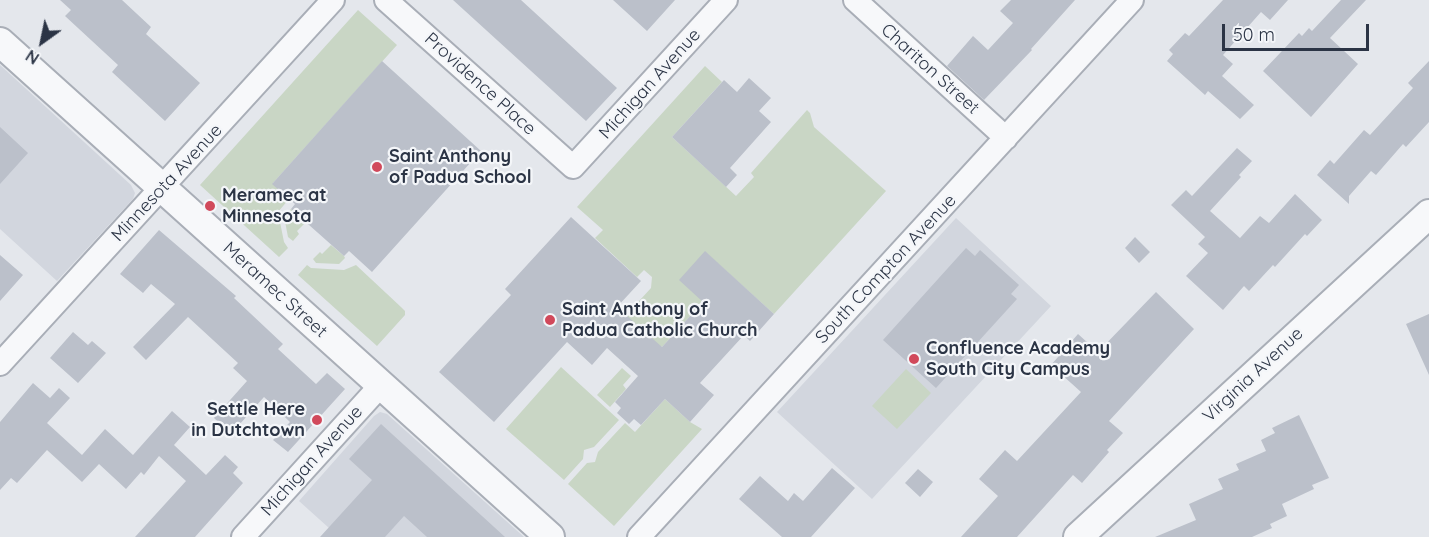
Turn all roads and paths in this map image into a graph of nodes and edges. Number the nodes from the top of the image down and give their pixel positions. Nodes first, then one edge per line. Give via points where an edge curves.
1 (333, 0) edge
2 (386, 0) edge
3 (726, 0) edge
4 (855, 0) edge
5 (1132, 0) edge
6 (0, 42) edge
7 (1006, 138) junction
8 (573, 167) joint
9 (163, 188) junction
10 (1429, 214) edge
11 (0, 364) edge
12 (381, 385) junction
13 (243, 537) edge
14 (550, 537) edge
15 (639, 537) edge
16 (1078, 537) edge

1 - 9 street, Minnesota Avenue
2 - 8 street, Providence Place
3 - 8 street, Michigan Avenue
4 - 7 street, Chariton Street
5 - 7 street, South Compton Avenue
6 - 9 street, Meramec Street
7 - 15 street, South Compton Avenue
9 - 11 street, Minnesota Avenue
9 - 12 street, Meramec Street
10 - 16 street, Virginia Avenue
12 - 13 street, Michigan Avenue
12 - 14 street, Meramec Street

